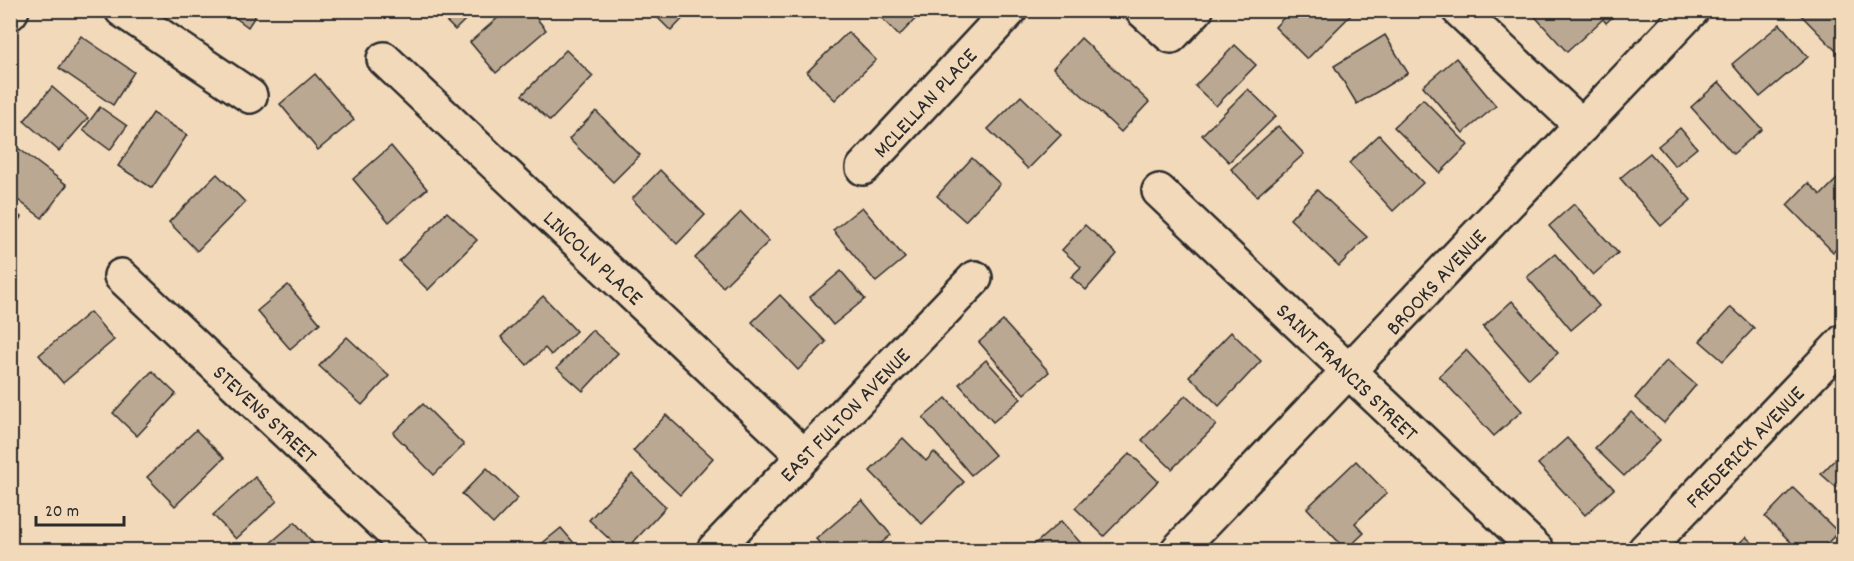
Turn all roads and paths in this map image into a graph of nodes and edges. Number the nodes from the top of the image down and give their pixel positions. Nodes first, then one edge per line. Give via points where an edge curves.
1 (122, 10) edge
2 (1010, 10) edge
3 (1142, 10) edge
4 (1196, 10) edge
5 (1459, 10) edge
6 (1692, 10) edge
7 (384, 58) dead end
8 (250, 96) dead end
9 (1582, 126) junction
10 (863, 168) dead end
11 (1160, 191) dead end
12 (122, 276) dead end
13 (975, 278) dead end
14 (1844, 341) edge
15 (1349, 372) junction
16 (804, 456) junction
17 (411, 550) edge
18 (714, 550) edge
19 (1179, 550) edge
20 (1537, 550) edge
21 (1644, 550) edge

1 - 8 street
2 - 10 street, MCLELLAN PLACE
3 - 4 street via 1172,36
5 - 9 street
6 - 9 street, BROOKS AVENUE
7 - 16 street, LINCOLN PLACE
9 - 15 street, BROOKS AVENUE
11 - 15 street, SAINT FRANCIS STREET
12 - 17 street, STEVENS STREET
13 - 16 street, EAST FULTON AVENUE
14 - 21 street, FREDERICK AVENUE
15 - 19 street, BROOKS AVENUE
15 - 20 street, SAINT FRANCIS STREET
16 - 18 street, EAST FULTON AVENUE

